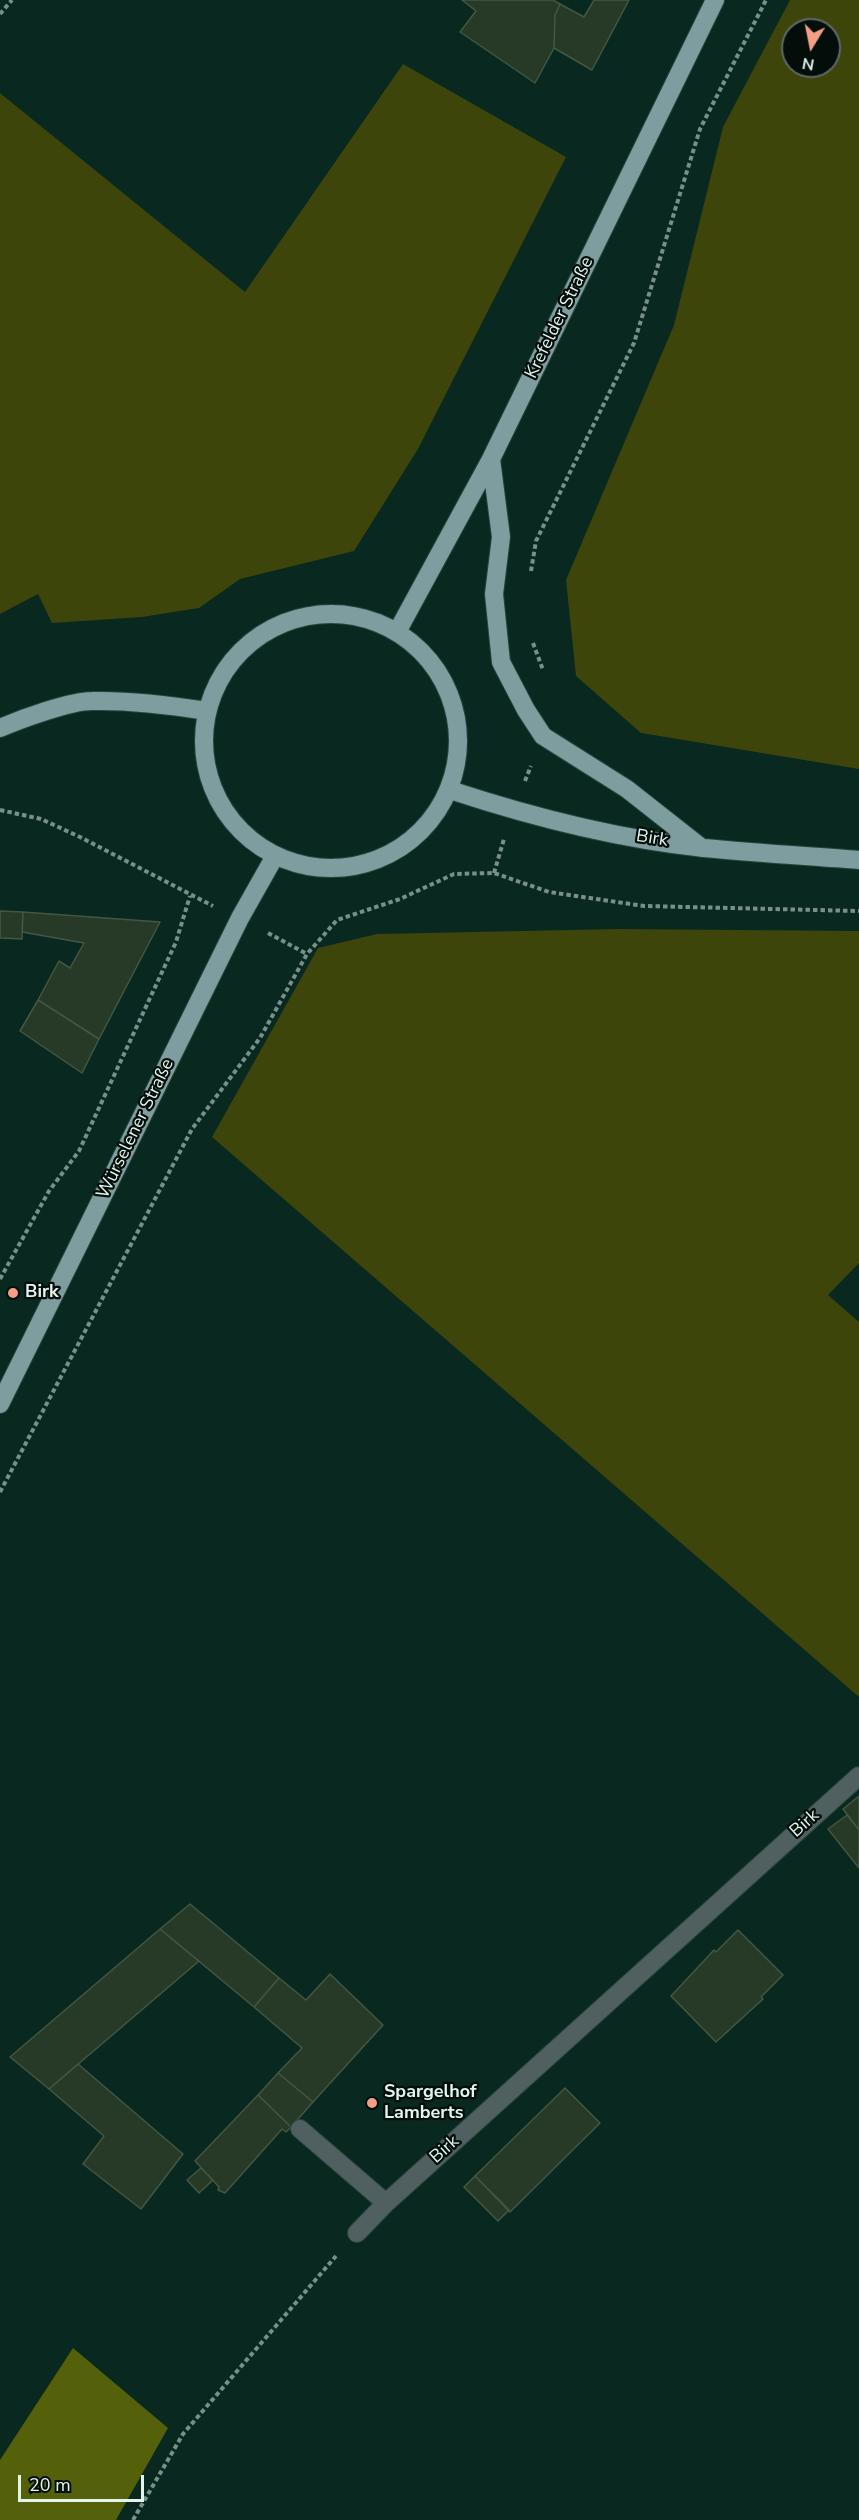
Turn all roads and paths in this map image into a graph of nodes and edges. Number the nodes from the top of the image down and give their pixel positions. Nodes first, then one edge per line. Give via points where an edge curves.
1 (12, 0) edge
2 (715, 0) edge
3 (766, 0) edge
4 (0, 14) edge
5 (491, 459) junction
6 (530, 576) dead end
7 (397, 632) junction
8 (532, 634) dead end
9 (547, 679) dead end
10 (207, 711) junction
11 (0, 728) edge
12 (543, 736) junction
13 (450, 790) junction
14 (0, 810) edge
15 (513, 811) junction
16 (702, 848) junction
17 (275, 856) junction
18 (859, 860) edge
19 (494, 873) junction
20 (190, 896) junction
21 (859, 911) edge
22 (240, 918) junction
23 (307, 954) junction
24 (0, 1279) edge
25 (0, 1404) edge
26 (0, 1492) edge
27 (859, 1776) edge
28 (300, 2129) dead end
29 (386, 2203) junction
30 (357, 2233) joint
31 (133, 2520) edge

1 - 4 path
2 - 5 main road, Krefelder Straße
3 - 6 path via 700,129 634,343 536,541
5 - 7 main road, Krefelder Straße
5 - 12 main road via 501,537 494,594 501,662
7 - 10 main road via 360,617 320,614 282,624 248,644 222,674
7 - 13 main road via 425,655 446,684 457,718 458,755
8 - 9 path
10 - 11 main road via 156,703 90,701
10 - 17 main road via 203,746 209,779 224,811 246,837
12 - 15 path
12 - 16 main road via 627,789
13 - 15 main road, Birk
13 - 17 main road via 428,825 396,852 357,866 315,868
14 - 20 path via 41,819
15 - 16 main road, Birk
15 - 19 path
16 - 18 main road, Birk
17 - 22 main road, Würselener Straße
19 - 21 path via 549,892 644,906
19 - 23 path via 454,873 400,899 337,920
20 - 22 path
20 - 24 path via 176,942 80,1151 50,1191
22 - 23 path
22 - 25 main road, Würselener Straße
23 - 26 path via 260,1038 192,1128
27 - 29 street, Birk
28 - 29 street
29 - 30 street, Birk
30 - 31 path via 183,2434

